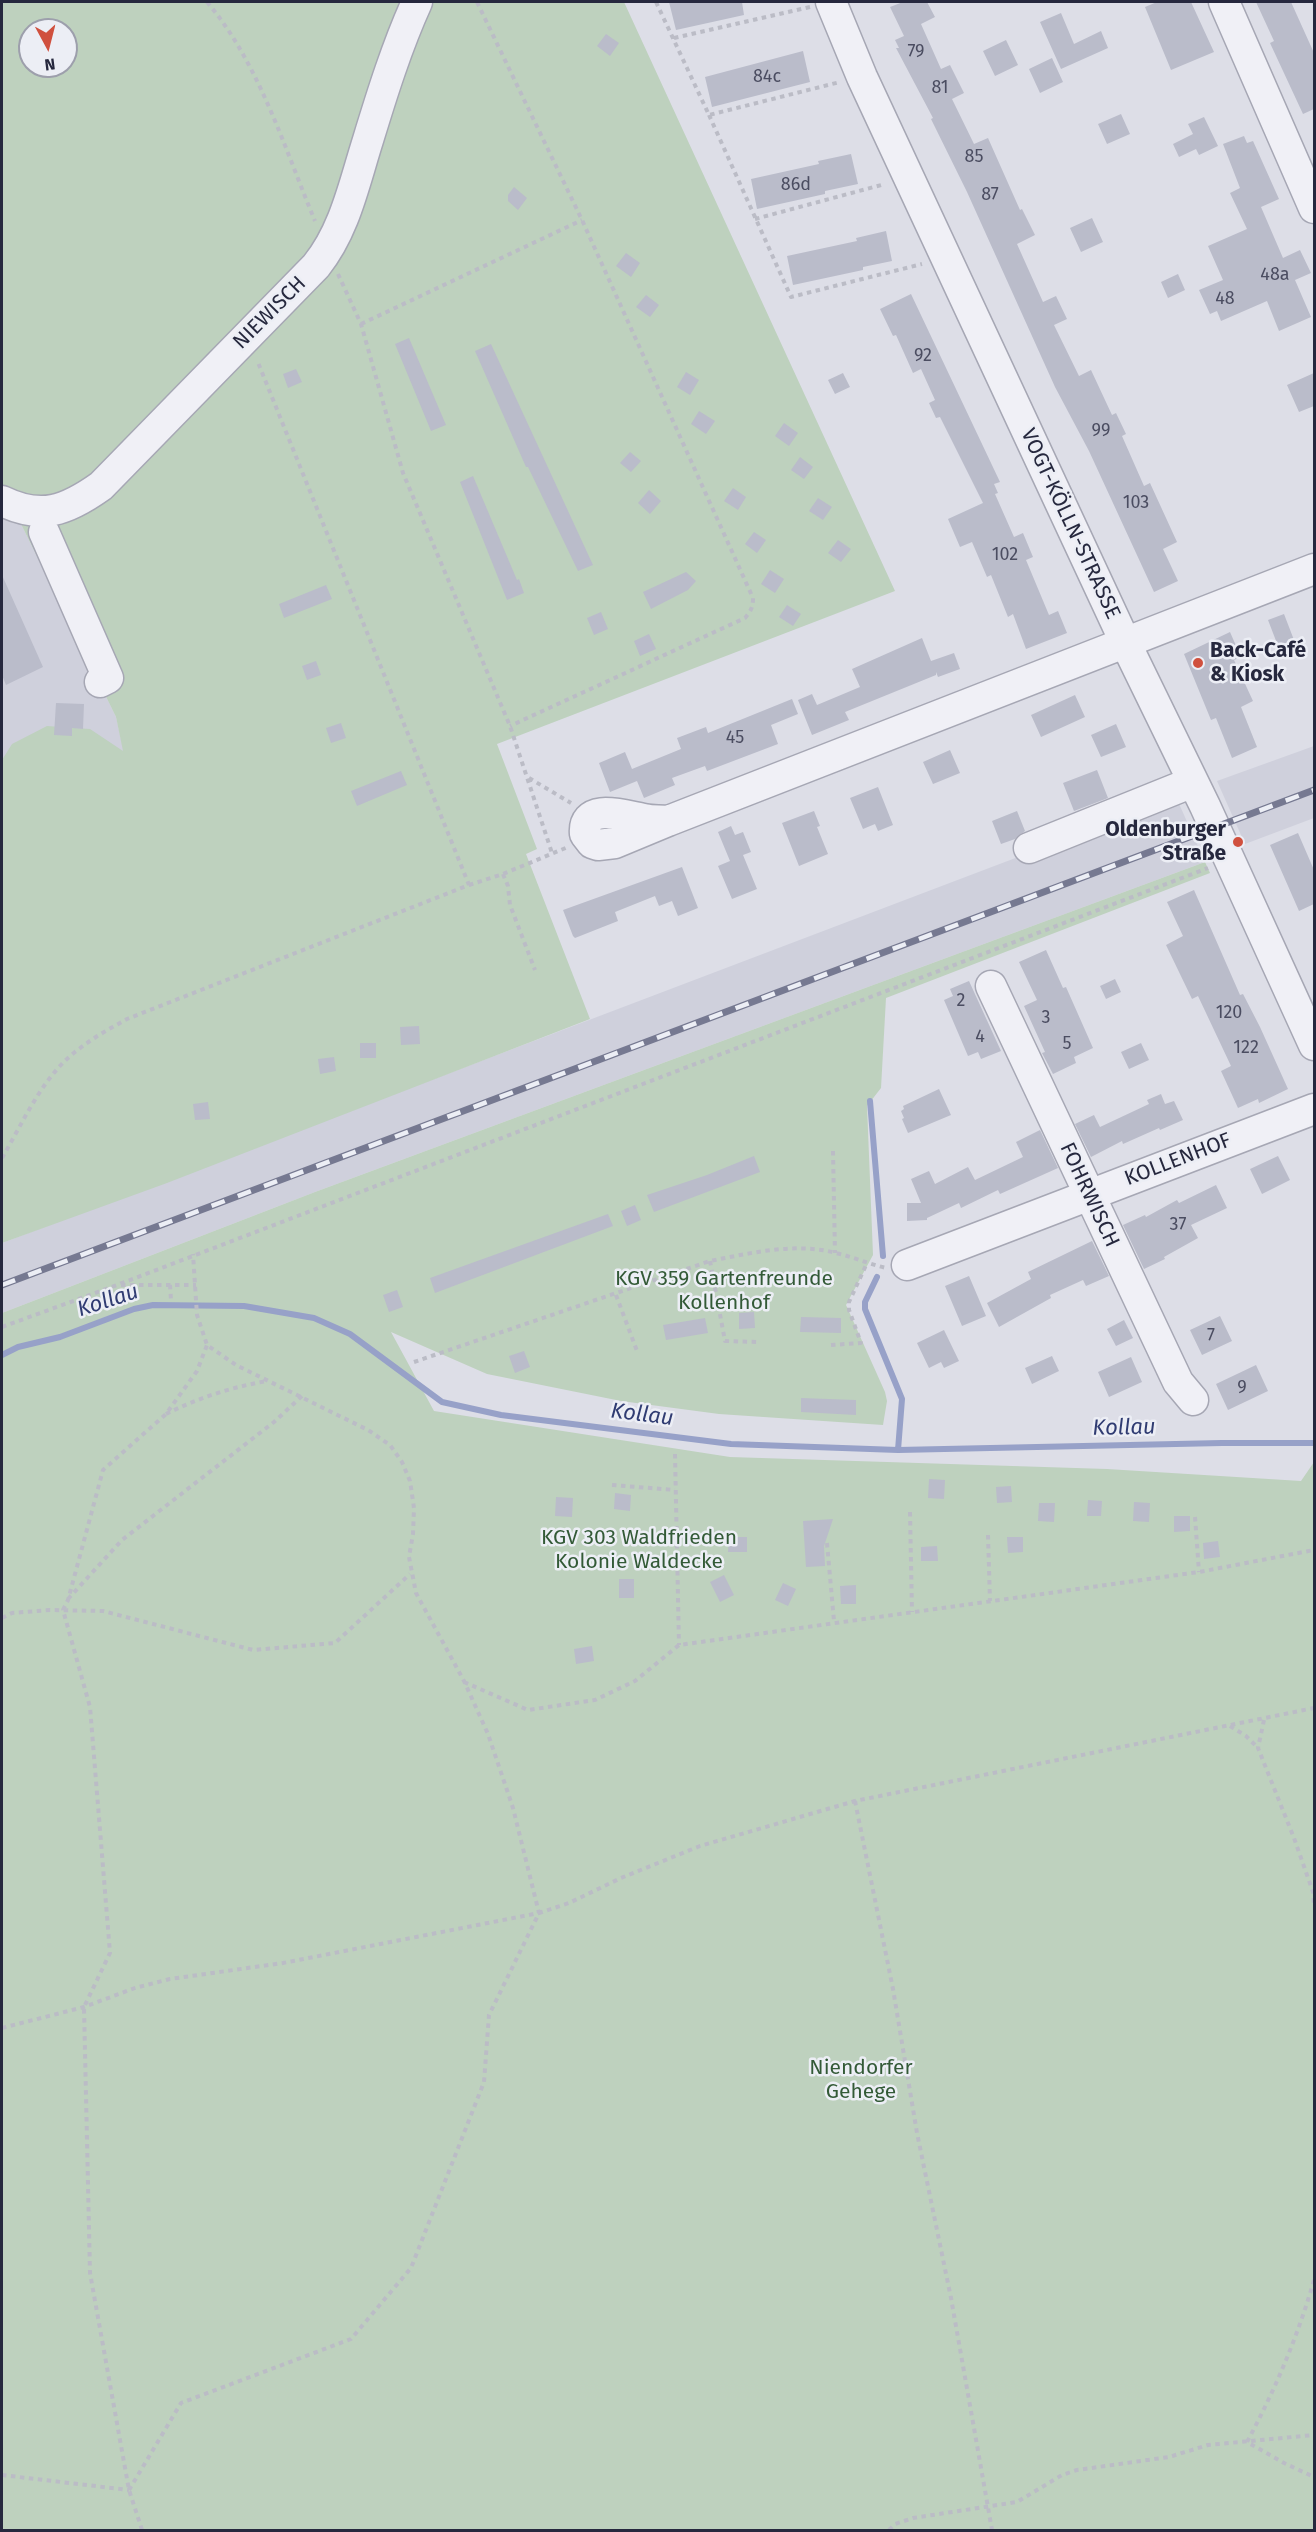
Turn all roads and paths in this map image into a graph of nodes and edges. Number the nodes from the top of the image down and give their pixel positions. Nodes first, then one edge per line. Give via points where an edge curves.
1 (207, 2) edge
2 (417, 2) edge
3 (477, 2) edge
4 (656, 2) edge
5 (831, 2) edge
6 (1224, 2) edge
7 (674, 38) junction
8 (862, 77) junction
9 (709, 115) junction
10 (909, 178) junction
11 (1314, 208) edge
12 (756, 219) junction
13 (582, 220) junction
14 (328, 252) junction
15 (946, 258) junction
16 (361, 324) junction
17 (247, 335) junction
18 (2, 501) edge
19 (44, 531) dead end
20 (1314, 569) edge
21 (1126, 644) junction
22 (100, 682) dead end
23 (510, 726) junction
24 (529, 778) junction
25 (1193, 782) junction
26 (590, 828) junction
27 (1029, 848) dead end
28 (552, 853) junction
29 (1228, 860) junction
30 (503, 874) junction
31 (469, 885) junction
32 (535, 970) dead end
33 (991, 986) dead end
34 (1314, 1045) edge
35 (1314, 1109) edge
36 (833, 1151) dead end
37 (2, 1158) edge
38 (1089, 1194) junction
39 (835, 1253) junction
40 (194, 1254) junction
41 (710, 1262) junction
42 (867, 1263) junction
43 (907, 1265) joint
44 (117, 1285) junction
45 (170, 1285) junction
46 (196, 1285) junction
47 (616, 1295) junction
48 (171, 1300) dead end
49 (2, 1326) edge
50 (758, 1342) dead end
51 (207, 1345) junction
52 (831, 1345) dead end
53 (637, 1351) dead end
54 (414, 1362) dead end
55 (267, 1381) junction
56 (302, 1396) junction
57 (1192, 1400) dead end
58 (166, 1414) junction
59 (675, 1454) dead end
60 (612, 1485) dead end
61 (675, 1490) junction
62 (910, 1512) dead end
63 (1195, 1517) dead end
64 (988, 1535) dead end
65 (827, 1543) dead end
66 (1314, 1550) edge
67 (1198, 1572) junction
68 (410, 1574) junction
69 (68, 1600) junction
70 (990, 1601) junction
71 (63, 1610) junction
72 (912, 1612) junction
73 (2, 1618) edge
74 (834, 1621) junction
75 (679, 1645) junction
76 (464, 1681) junction
77 (1314, 1708) edge
78 (1264, 1720) junction
79 (1230, 1726) junction
80 (1258, 1748) junction
81 (855, 1801) junction
82 (1314, 1905) edge
83 (539, 1913) junction
84 (84, 2007) junction
85 (2, 2028) edge
86 (1314, 2280) edge
87 (1314, 2435) edge
88 (1246, 2442) junction
89 (2, 2475) edge
90 (1314, 2477) edge
91 (129, 2490) junction
92 (987, 2507) junction
93 (142, 2530) edge
94 (889, 2530) edge
95 (992, 2530) edge

1 - 14 path via 236,43 259,86
2 - 14 street, NIEWISCH
3 - 13 path
4 - 7 path
5 - 7 path
5 - 8 street, VOGT-KÖLLN-STRASSE
6 - 11 street
7 - 9 path
8 - 9 path
8 - 10 street, VOGT-KÖLLN-STRASSE
9 - 12 path
10 - 12 path
10 - 15 street, VOGT-KÖLLN-STRASSE
12 - 15 path via 790,297
13 - 16 path
13 - 23 path via 753,605 745,618
14 - 16 path
14 - 17 street, NIEWISCH
15 - 21 street, VOGT-KÖLLN-STRASSE
16 - 23 path via 403,473
17 - 18 street, NIEWISCH via 91,494 48,511 26,511
17 - 31 path
19 - 22 street via 108,678
20 - 21 street
21 - 25 street, VOGT-KÖLLN-STRASSE
21 - 26 street via 668,821 610,813
23 - 24 path
24 - 26 path
24 - 28 path
25 - 27 street
25 - 29 street, VOGT-KÖLLN-STRASSE
26 - 28 path
28 - 30 path
29 - 34 street, VOGT-KÖLLN-STRASSE
29 - 40 path
30 - 31 path
30 - 32 path via 510,905
31 - 37 path via 127,1019 79,1049 57,1070
33 - 38 street, FOHRWISCH
35 - 38 street, KOLLENHOF
36 - 39 path
38 - 43 street, KOLLENHOF
38 - 57 street, FOHRWISCH via 1178,1382
39 - 41 path via 760,1251
39 - 42 path
40 - 44 path
40 - 46 path
41 - 47 path
41 - 50 path via 724,1341
42 - 43 path via 886,1268
42 - 52 path via 849,1302 861,1343
44 - 45 path
44 - 49 path
45 - 46 path
45 - 48 path
46 - 51 path via 197,1315
47 - 53 path
47 - 54 path
51 - 55 path
51 - 58 path via 197,1371
55 - 56 path
55 - 58 path via 222,1392
56 - 68 path via 368,1430 390,1445 402,1461 414,1508
56 - 69 path via 122,1540
58 - 69 path via 103,1470
59 - 61 path
60 - 61 path
61 - 75 path
62 - 72 path
63 - 67 path
64 - 70 path
65 - 74 path
66 - 67 path
67 - 70 path
68 - 71 path via 335,1643 254,1650 103,1611
68 - 76 path via 416,1593
69 - 71 path
70 - 72 path
71 - 73 path via 12,1613
71 - 84 path via 90,1707 110,1953
72 - 74 path
74 - 75 path
75 - 76 path via 635,1681 595,1700 528,1710
76 - 83 path via 488,1734 513,1808
77 - 78 path
78 - 79 path
78 - 80 path
79 - 80 path
79 - 81 path
80 - 82 path via 1294,1838
81 - 83 path via 700,1846
81 - 92 path via 951,2298
83 - 84 path via 283,1963 170,1979
83 - 91 path via 489,2015 484,2082 411,2268 351,2339 180,2403
84 - 85 path
84 - 91 path via 90,2273
86 - 88 path via 1294,2342
87 - 88 path
88 - 90 path
88 - 92 path via 1208,2445 1168,2457 1077,2470 1017,2502
89 - 91 path
91 - 93 path
92 - 94 path via 906,2520
92 - 95 path

